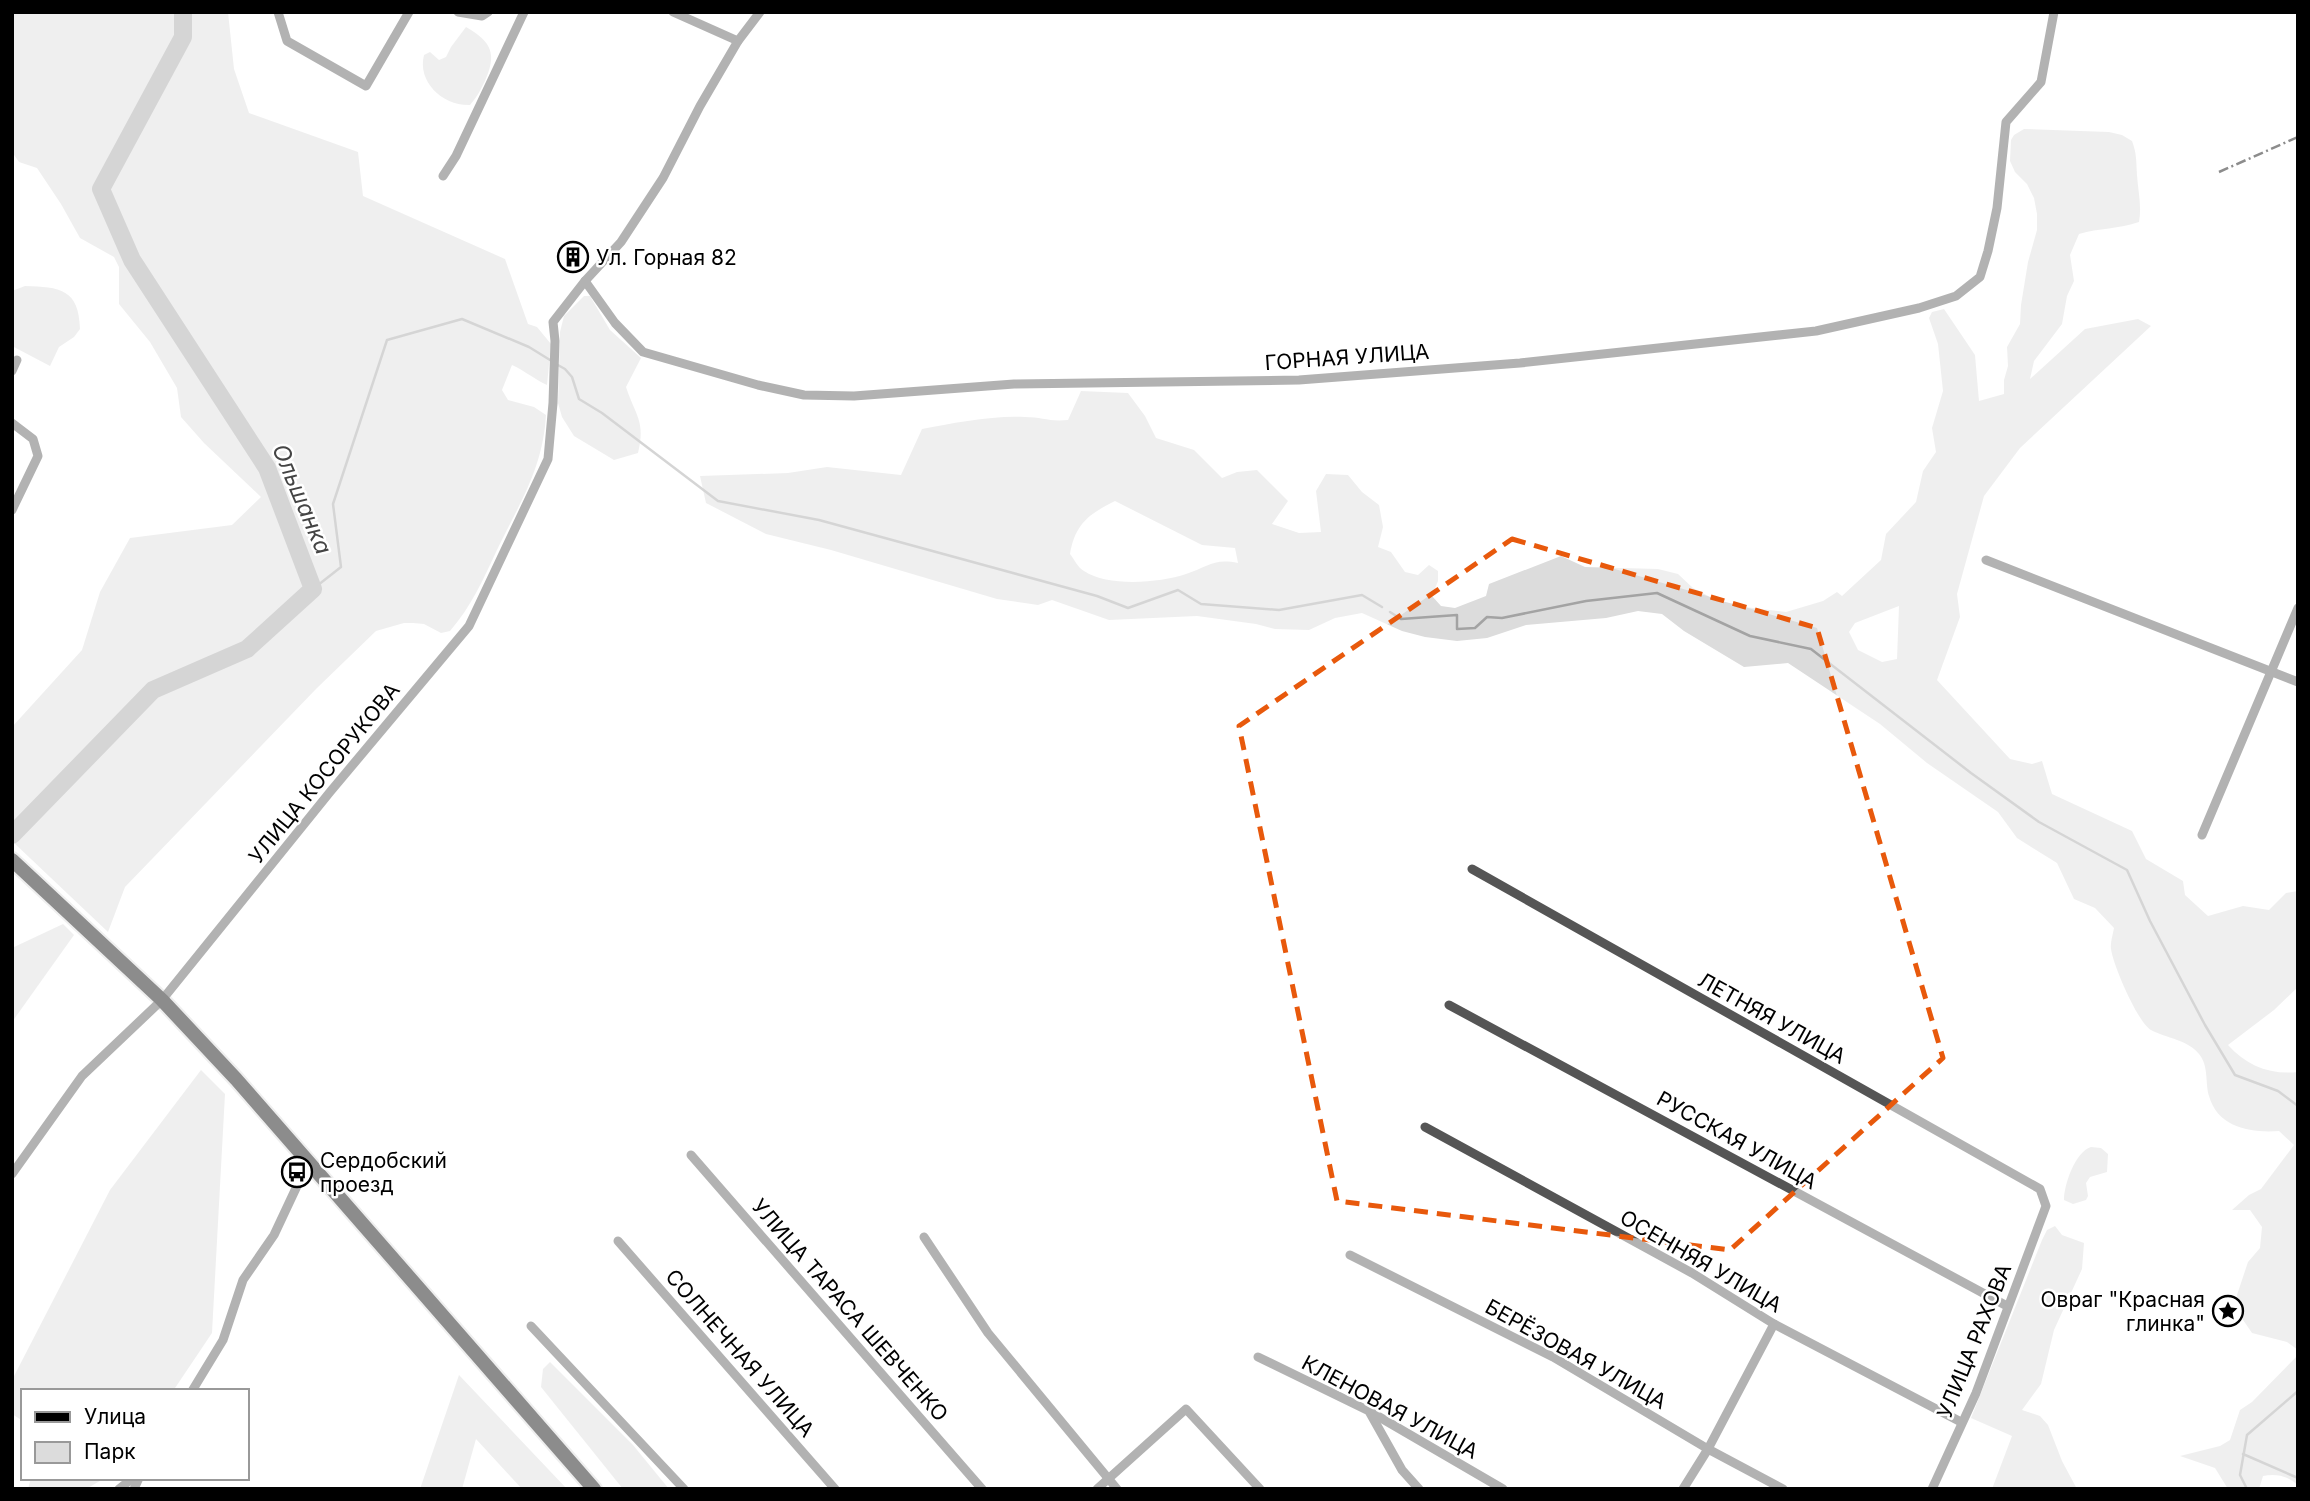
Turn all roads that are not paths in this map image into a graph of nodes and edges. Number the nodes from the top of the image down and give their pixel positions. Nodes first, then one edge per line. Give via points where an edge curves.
1 (278, 12) edge
2 (409, 12) edge
3 (458, 12) edge
4 (488, 12) edge
5 (524, 12) edge
6 (673, 12) edge
7 (760, 12) edge
8 (2054, 12) edge
9 (738, 41) junction
10 (443, 176) dead end
11 (585, 281) junction
12 (17, 359) dead end
13 (12, 371) edge
14 (12, 423) edge
15 (12, 510) edge
16 (1986, 560) dead end
17 (2298, 608) edge
18 (2270, 671) junction
19 (2298, 682) edge
20 (2202, 835) dead end
21 (12, 860) edge
22 (1472, 869) dead end
23 (162, 1000) junction
24 (1449, 1005) dead end
25 (1425, 1127) dead end
26 (691, 1155) dead end
27 (313, 1168) junction
28 (12, 1174) edge
29 (2046, 1206) joint
30 (924, 1237) dead end
31 (618, 1241) dead end
32 (1350, 1255) dead end
33 (2007, 1306) junction
34 (1774, 1324) junction
35 (531, 1326) dead end
36 (1258, 1357) dead end
37 (193, 1389) edge
38 (1369, 1411) junction
39 (1961, 1422) junction
40 (1708, 1449) junction
41 (1108, 1478) junction
42 (594, 1489) edge
43 (684, 1489) edge
44 (835, 1489) edge
45 (982, 1489) edge
46 (1097, 1489) edge
47 (1117, 1489) edge
48 (1260, 1489) edge
49 (1419, 1489) edge
50 (1503, 1489) edge
51 (1683, 1489) edge
52 (1783, 1489) edge
53 (1932, 1489) edge

1 - 2 street via 287,41 366,86
3 - 4 street via 482,16
5 - 10 street
6 - 9 street
7 - 9 street, УЛИЦА КОСОРУКОВА
8 - 11 street, ГОРНАЯ УЛИЦА via 2041,82 2006,122 1997,208 1980,277 1956,296 1919,308 1802,332 1520,363 1299,380 1014,384 855,396 804,395 643,352
9 - 11 street, УЛИЦА КОСОРУКОВА via 663,177 621,242
11 - 23 street, УЛИЦА КОСОРУКОВА via 553,322 548,459 469,626
12 - 13 street
14 - 15 street via 33,439 38,456
16 - 18 street
17 - 18 street
18 - 19 street
18 - 20 street
21 - 23 main road
22 - 29 street, ЛЕТНЯЯ УЛИЦА via 2039,1189
23 - 27 main road
23 - 28 street, УЛИЦА КОСОРУКОВА via 82,1076
24 - 33 street, РУССКАЯ УЛИЦА
25 - 34 street, ОСЕННЯЯ УЛИЦА via 1692,1273
26 - 45 street, УЛИЦА ТАРАСА ШЕВЧЕНКО
27 - 37 street via 297,1186 274,1235 243,1280 223,1340
27 - 42 main road
29 - 33 street, УЛИЦА РАХОВА
30 - 41 street via 988,1334
31 - 44 street, СОЛНЕЧНАЯ УЛИЦА
32 - 40 street, БЕРЁЗОВАЯ УЛИЦА via 1553,1357
33 - 39 street, УЛИЦА РАХОВА
34 - 39 street, ОСЕННЯЯ УЛИЦА
34 - 40 street
35 - 43 street
36 - 38 street, КЛЕНОВАЯ УЛИЦА
38 - 49 street via 1402,1470
38 - 50 street, КЛЕНОВАЯ УЛИЦА
39 - 53 street, УЛИЦА РАХОВА
40 - 51 street
40 - 52 street, БЕРЁЗОВАЯ УЛИЦА
41 - 46 street
41 - 47 street
41 - 48 street via 1186,1409

